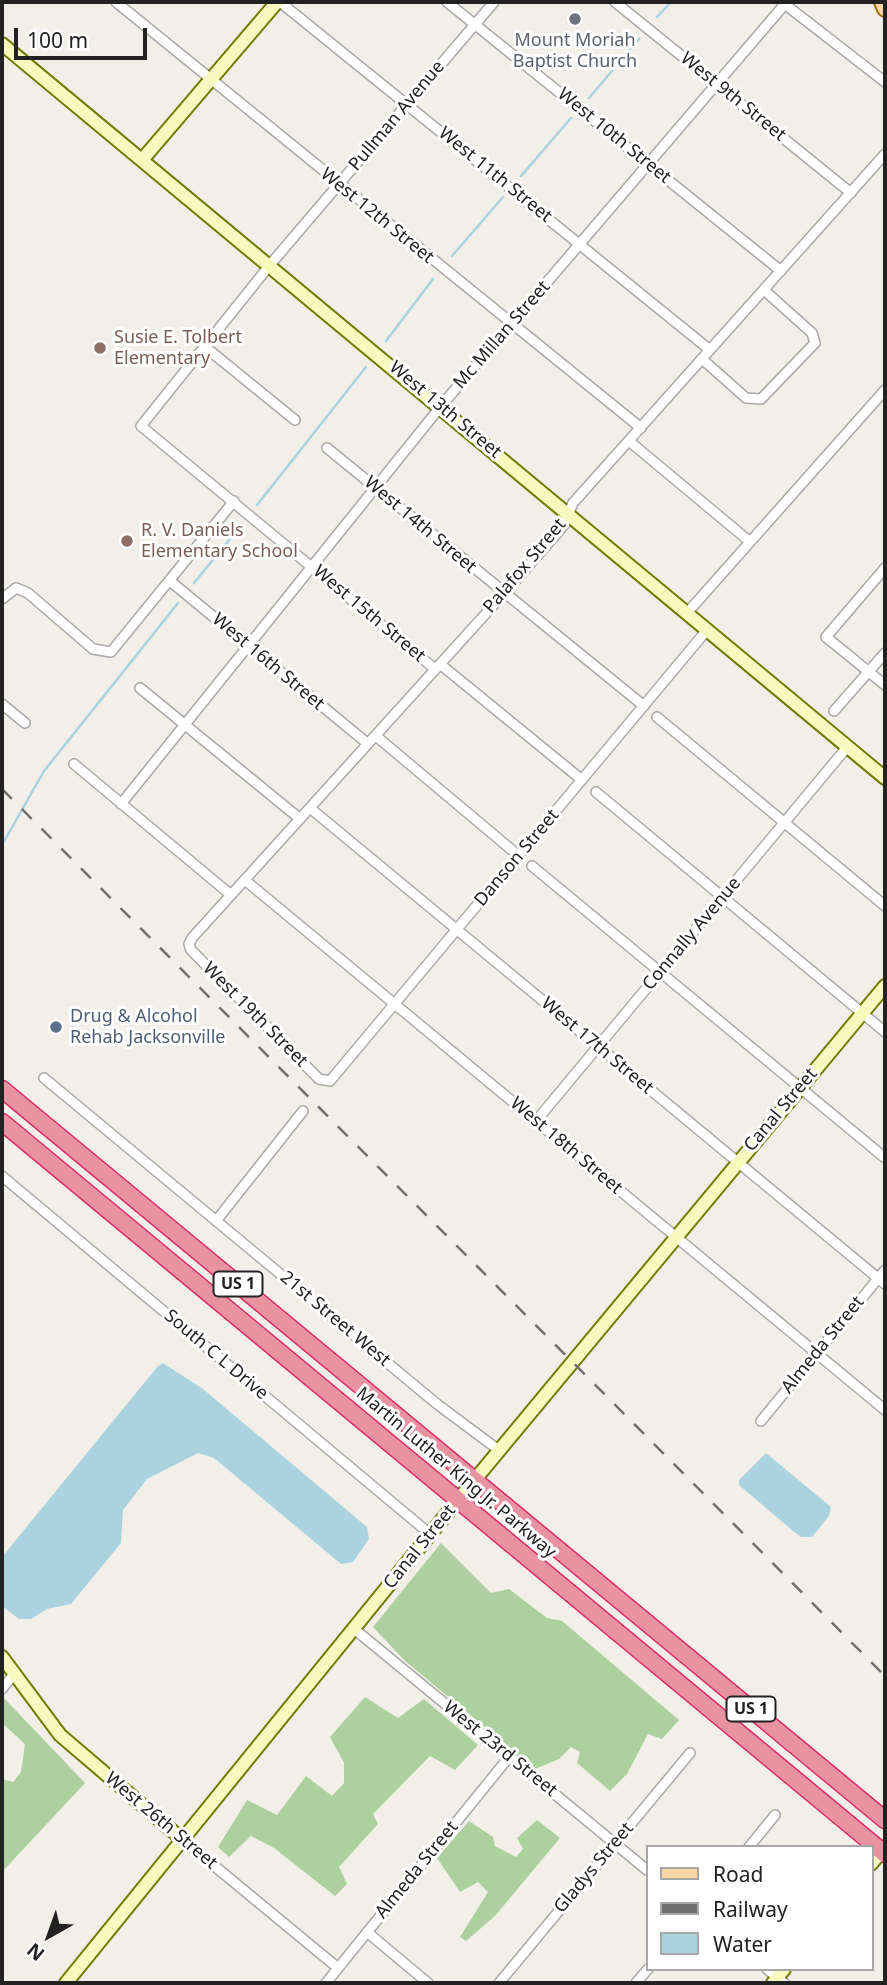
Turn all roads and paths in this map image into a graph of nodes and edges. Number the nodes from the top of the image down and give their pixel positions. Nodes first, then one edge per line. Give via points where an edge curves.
1 (116, 2) edge
2 (278, 2) edge
3 (447, 2) edge
4 (494, 2) edge
5 (615, 2) edge
6 (881, 2) edge
7 (784, 3) edge
8 (885, 9) edge
9 (475, 25) junction
10 (2, 44) edge
11 (209, 80) junction
12 (885, 82) edge
13 (717, 84) junction
14 (407, 104) junction
15 (885, 154) edge
16 (142, 160) junction
17 (649, 164) junction
18 (339, 184) junction
19 (850, 192) junction
20 (580, 244) junction
21 (269, 266) junction
22 (780, 271) junction
23 (764, 290) junction
24 (511, 324) junction
25 (204, 346) junction
26 (710, 350) junction
27 (702, 359) junction
28 (885, 390) edge
29 (441, 406) junction
30 (295, 420) dead end
31 (141, 426) joint
32 (641, 428) junction
33 (629, 441) junction
34 (327, 448) dead end
35 (375, 488) junction
36 (233, 501) junction
37 (568, 515) junction
38 (749, 541) junction
39 (312, 566) junction
40 (885, 568) edge
41 (170, 581) junction
42 (504, 593) junction
43 (2, 599) edge
44 (687, 613) junction
45 (707, 630) junction
46 (248, 646) junction
47 (885, 653) edge
48 (438, 666) junction
49 (868, 674) junction
50 (885, 685) edge
51 (140, 688) dead end
52 (2, 704) edge
53 (643, 706) junction
54 (834, 711) dead end
55 (657, 716) dead end
56 (25, 723) dead end
57 (186, 724) junction
58 (376, 736) junction
59 (367, 743) junction
60 (848, 746) junction
61 (74, 764) dead end
62 (885, 778) edge
63 (582, 780) junction
64 (596, 792) dead end
65 (121, 804) junction
66 (310, 808) junction
67 (299, 818) junction
68 (784, 822) junction
69 (519, 856) junction
70 (532, 866) dead end
71 (246, 881) junction
72 (231, 895) junction
73 (722, 897) junction
74 (885, 906) edge
75 (457, 930) junction
76 (189, 944) joint
77 (660, 972) junction
78 (885, 986) edge
79 (396, 1005) junction
80 (863, 1013) junction
81 (885, 1032) edge
82 (598, 1047) junction
83 (44, 1078) dead end
84 (326, 1082) joint
85 (800, 1087) junction
86 (2, 1089) edge
87 (303, 1111) dead end
88 (536, 1121) junction
89 (2, 1122) edge
90 (885, 1158) edge
91 (738, 1162) junction
92 (2, 1176) edge
93 (216, 1221) junction
94 (676, 1237) junction
95 (885, 1270) edge
96 (882, 1281) edge
97 (816, 1353) junction
98 (885, 1410) edge
99 (761, 1421) dead end
100 (500, 1451) junction
101 (475, 1480) junction
102 (458, 1500) junction
103 (430, 1534) junction
104 (353, 1628) junction
105 (2, 1657) edge
106 (15, 1673) junction
107 (2, 1689) edge
108 (690, 1753) dead end
109 (509, 1757) junction
110 (775, 1815) dead end
111 (885, 1820) edge
112 (183, 1840) junction
113 (615, 1843) junction
114 (751, 1845) edge
115 (884, 1851) edge
116 (646, 1869) edge
117 (367, 1932) junction
118 (338, 1968) junction
119 (66, 1983) edge
120 (326, 1983) edge
121 (428, 1983) edge
122 (499, 1983) edge

1 - 11 street, West 12th Street
2 - 11 street
2 - 14 street, West 11th Street
3 - 9 street, West 10th Street
4 - 9 street, Pullman Avenue
5 - 13 street, West 9th Street
6 - 8 main road
7 - 12 street
7 - 13 street, Mc Millan Street
9 - 14 street, Pullman Avenue
9 - 17 street, West 10th Street
10 - 16 street, West 13th Street
11 - 16 street
11 - 18 street, West 12th Street
13 - 17 street, Mc Millan Street
13 - 19 street, West 9th Street
14 - 18 street, Pullman Avenue
14 - 20 street, West 11th Street
15 - 19 street, Palafox Street
16 - 21 street, West 13th Street
17 - 20 street, Mc Millan Street
17 - 22 street, West 10th Street
18 - 21 street, Pullman Avenue
18 - 24 street, West 12th Street
19 - 22 street, Palafox Street
20 - 24 street, Mc Millan Street
20 - 26 street, West 11th Street
21 - 25 street, Pullman Avenue
21 - 29 street, West 13th Street
22 - 23 street, Palafox Street
23 - 26 street, Palafox Street
23 - 27 street via 812,333 815,343 761,399 746,398
24 - 29 street, Mc Millan Street
24 - 32 street, West 12th Street
25 - 30 street
25 - 31 street, Pullman Avenue
26 - 27 street, Palafox Street
27 - 32 street, Palafox Street
28 - 38 street
29 - 35 street, Mc Millan Street
29 - 37 street, West 13th Street
31 - 36 street, West 15th Street
32 - 33 street, Palafox Street
33 - 37 street, Palafox Street via 573,503
33 - 38 street
34 - 35 street, West 14th Street
35 - 39 street, Mc Millan Street
35 - 42 street, West 14th Street
36 - 39 street, West 15th Street
36 - 41 street
37 - 42 street, Palafox Street
37 - 44 street, West 13th Street
38 - 44 street
39 - 46 street, Mc Millan Street
39 - 48 street, West 15th Street
40 - 49 street via 826,637
41 - 43 street via 116,648 106,653 93,649 28,593 16,589
41 - 46 street, West 16th Street
42 - 48 street, Palafox Street
42 - 53 street, West 14th Street
44 - 45 street, West 13th Street
45 - 53 street, Danson Street
45 - 60 street, West 13th Street
46 - 57 street, Mc Millan Street
46 - 59 street, West 16th Street
47 - 49 street
48 - 58 street, Palafox Street
48 - 63 street, West 15th Street
49 - 50 street
49 - 54 street
51 - 57 street
52 - 56 street
53 - 63 street, Danson Street
55 - 68 street
57 - 65 street, Mc Millan Street
57 - 67 street
58 - 59 street, Palafox Street
58 - 69 street
59 - 66 street, Palafox Street
60 - 62 street, West 13th Street
60 - 68 street, Connally Avenue
61 - 65 street
63 - 69 street, Danson Street
64 - 73 street
65 - 72 street
66 - 67 street, Palafox Street
66 - 75 street, West 17th Street
67 - 71 street, Palafox Street
68 - 73 street, Connally Avenue
68 - 74 street
69 - 75 street, Danson Street
70 - 77 street
71 - 72 street, Palafox Street
71 - 79 street, West 18th Street
72 - 76 street, Palafox Street
73 - 77 street, Connally Avenue
73 - 80 street
75 - 79 street, Danson Street
75 - 82 street, West 17th Street
76 - 84 street, West 19th Street
77 - 82 street, Connally Avenue
77 - 85 street
78 - 80 street, Canal Street
79 - 84 street, Danson Street via 335,1078
79 - 88 street, West 18th Street
80 - 81 street
80 - 85 street, Canal Street
82 - 88 street, Connally Avenue
82 - 91 street, West 17th Street
83 - 93 street, 21st Street West
85 - 90 street
85 - 91 street, Canal Street
86 - 101 highway, Martin Luther King Jr. Parkway / US 1
87 - 93 street
88 - 94 street, West 18th Street
89 - 102 highway, Martin Luther King Jr. Parkway / US 1
91 - 94 street, Canal Street
91 - 96 street, West 17th Street
92 - 103 street, South C L Drive
93 - 100 street, 21st Street West
94 - 97 street, West 18th Street
94 - 100 street, Canal Street
95 - 96 street, Almeda Street
96 - 97 street, Almeda Street
97 - 98 street, West 18th Street
97 - 99 street, Almeda Street
100 - 101 street, Canal Street
101 - 102 street, Canal Street
101 - 111 highway, Martin Luther King Jr. Parkway / US 1
102 - 103 street, Canal Street
102 - 115 highway, Martin Luther King Jr. Parkway / US 1
103 - 104 street, Canal Street
104 - 109 street, West 23rd Street
104 - 112 street, Canal Street
105 - 106 street, West 26th Street
106 - 107 street
106 - 112 street, West 26th Street via 72,1747
108 - 113 street, Gladys Street
109 - 113 street, West 23rd Street
109 - 117 street, Almeda Street
110 - 114 street
112 - 118 street, West 26th Street
112 - 119 street, Canal Street
113 - 116 street, West 23rd Street
113 - 122 street, Gladys Street
117 - 118 street, Almeda Street
117 - 121 street
118 - 120 street, Almeda Street

